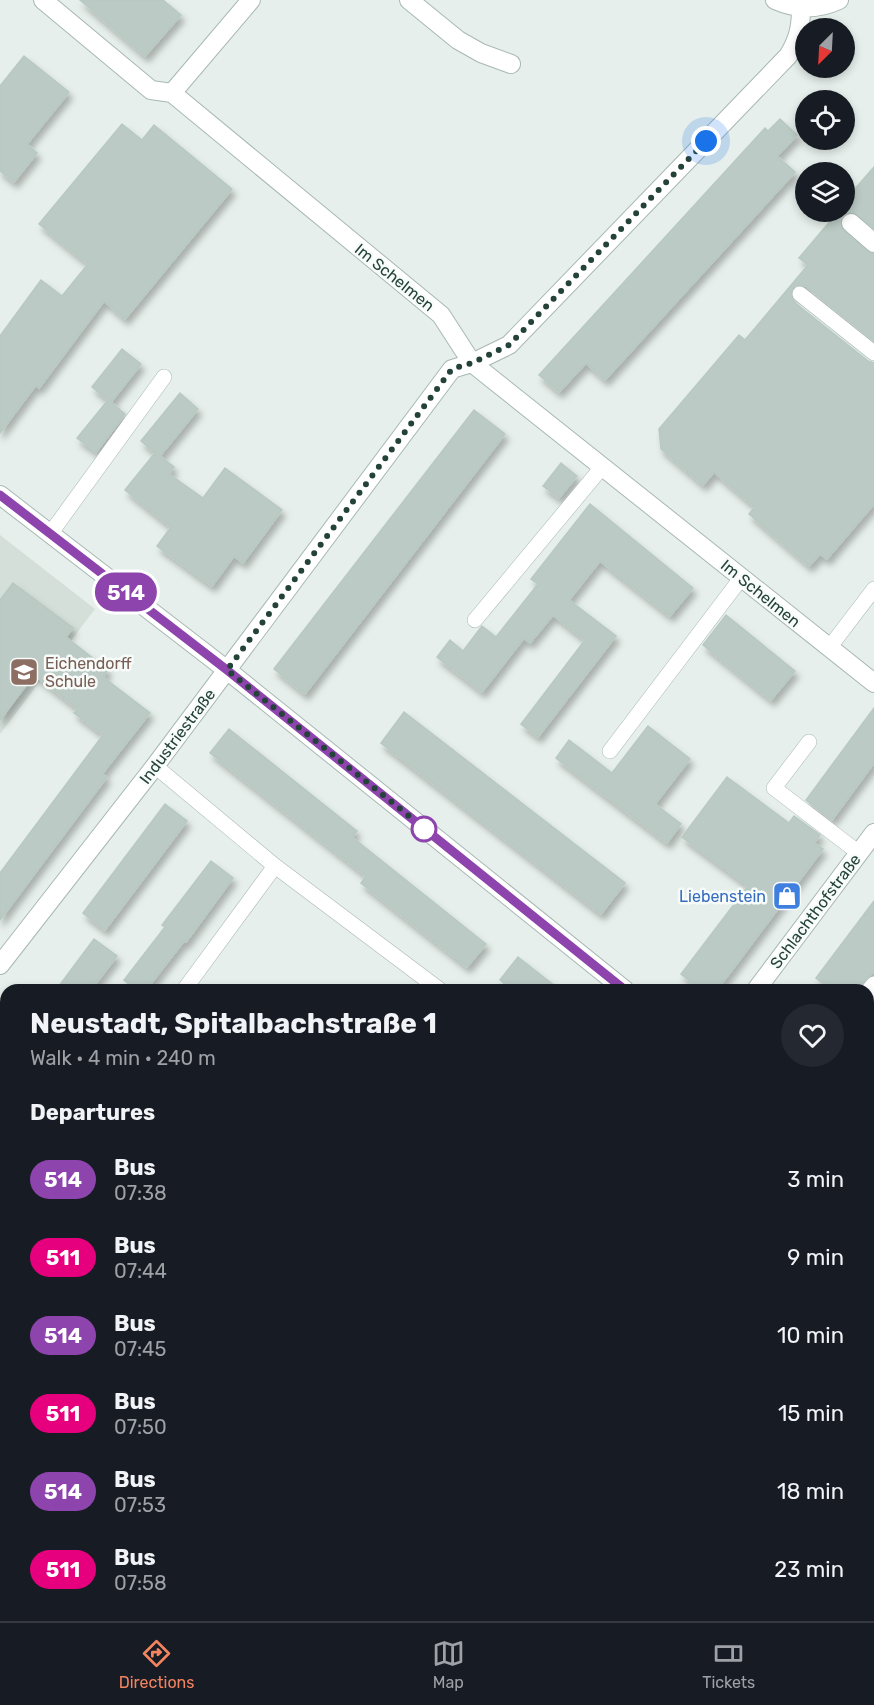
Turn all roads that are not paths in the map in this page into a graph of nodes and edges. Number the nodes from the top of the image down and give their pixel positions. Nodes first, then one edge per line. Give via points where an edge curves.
1 (43, 0) edge
2 (251, 0) edge
3 (409, 0) edge
4 (776, 0) edge
5 (839, 0) edge
6 (801, 9) junction
7 (511, 64) dead end
8 (171, 93) junction
9 (851, 223) dead end
10 (874, 243) edge
11 (800, 294) dead end
12 (874, 353) edge
13 (472, 363) junction
14 (164, 377) dead end
15 (603, 466) junction
16 (0, 495) edge
17 (50, 534) junction
18 (742, 577) junction
19 (874, 589) edge
20 (475, 620) dead end
21 (829, 648) junction
22 (227, 670) junction
23 (874, 683) edge
24 (809, 742) dead end
25 (610, 751) dead end
26 (155, 766) junction
27 (873, 837) edge
28 (859, 853) junction
29 (275, 866) junction
30 (0, 965) edge
31 (188, 984) edge
32 (432, 984) edge
33 (618, 984) edge
34 (761, 984) edge

1 - 8 street, Im Schelmen via 151,90
2 - 8 street
3 - 7 street via 458,40
4 - 6 street
5 - 6 street
6 - 13 street, Industriestraße via 801,28 788,56 509,345
8 - 13 street, Im Schelmen via 441,315
9 - 10 street
11 - 12 lane
13 - 15 street, Im Schelmen
13 - 22 street, Industriestraße via 452,369
14 - 17 lane
15 - 18 street, Im Schelmen
15 - 20 lane
16 - 17 street
17 - 22 street
18 - 21 street, Im Schelmen
18 - 25 lane
19 - 21 lane
21 - 23 street, Im Schelmen
22 - 26 street, Industriestraße
22 - 33 street
24 - 28 lane via 774,788
26 - 29 lane
26 - 30 street, Industriestraße
27 - 28 street, Schlachthofstraße
28 - 34 street, Schlachthofstraße
29 - 31 lane
29 - 32 lane

